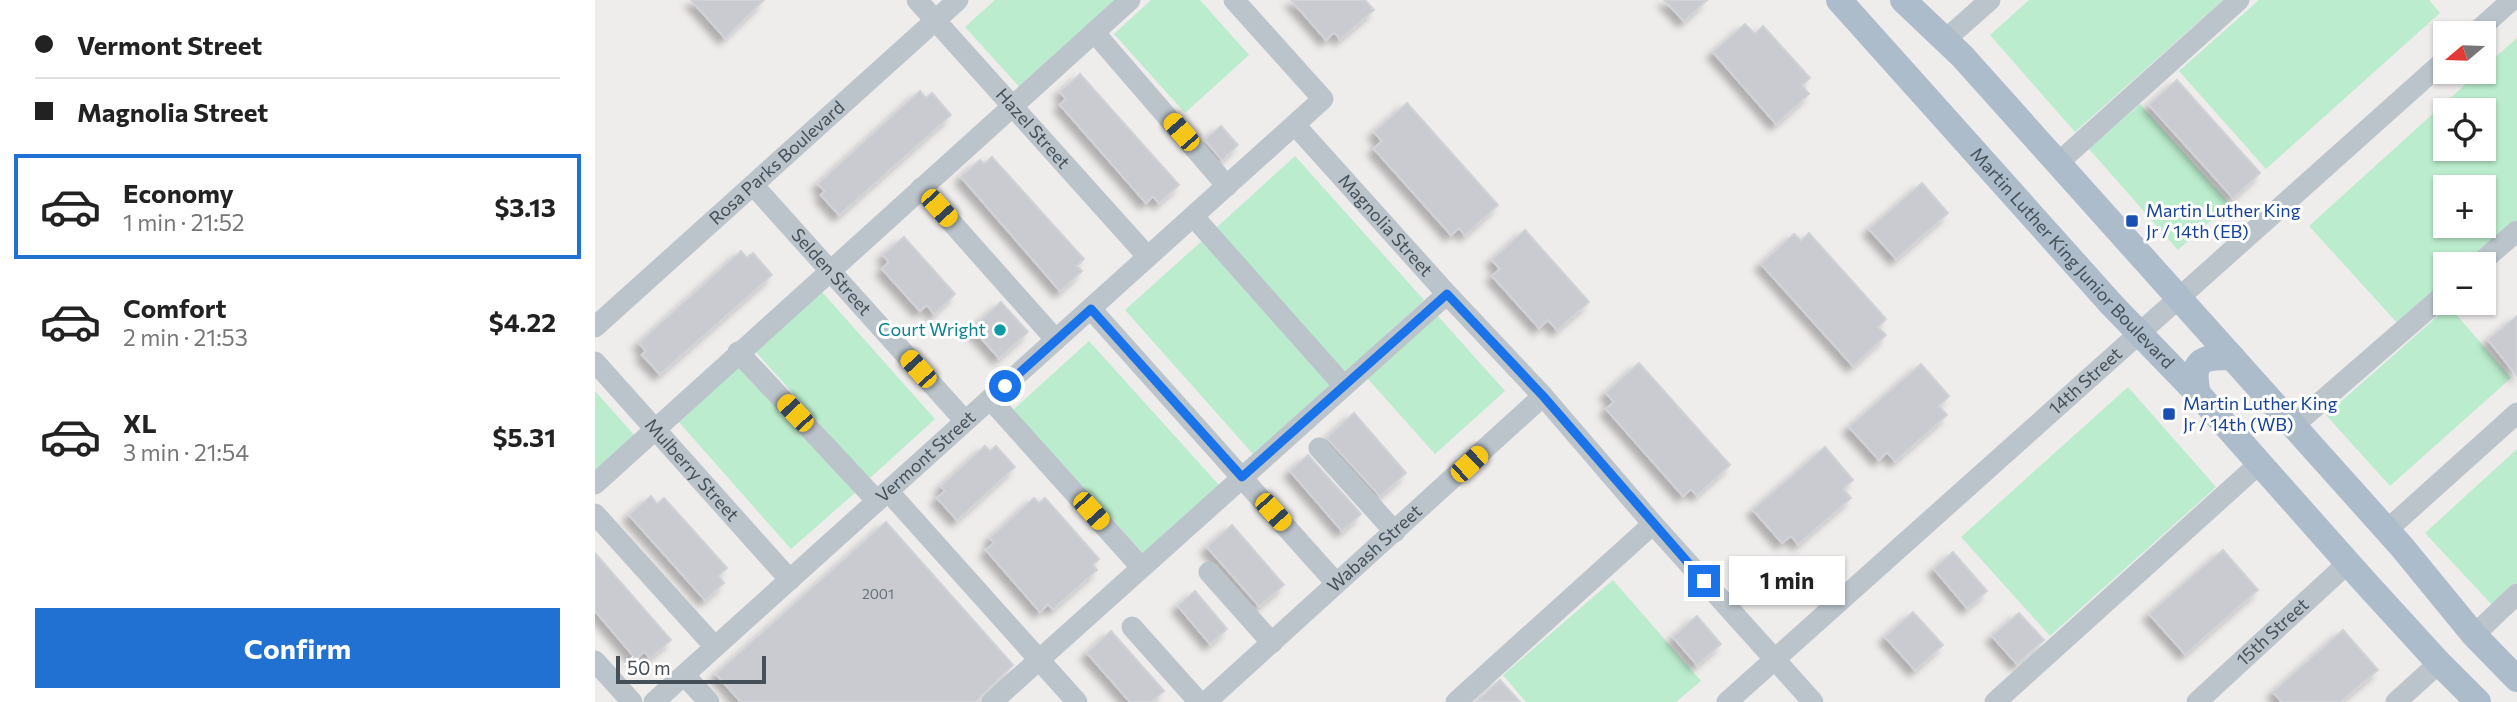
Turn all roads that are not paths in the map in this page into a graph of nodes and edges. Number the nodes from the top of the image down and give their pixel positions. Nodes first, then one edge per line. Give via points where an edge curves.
1 (917, 0) edge
2 (958, 0) edge
3 (1130, 0) edge
4 (1234, 0) edge
5 (1840, 0) edge
6 (1903, 0) edge
7 (1990, 0) edge
8 (2239, 0) edge
9 (2512, 0) edge
10 (935, 20) junction
11 (2488, 21) edge
12 (1094, 32) junction
13 (1947, 39) junction
14 (2433, 71) edge
15 (1012, 106) junction
16 (1295, 125) junction
17 (2058, 163) junction
18 (753, 185) junction
19 (1227, 186) junction
20 (921, 188) junction
21 (1193, 216) junction
22 (2517, 231) edge
23 (2493, 252) edge
24 (1148, 257) junction
25 (830, 270) junction
26 (1447, 294) junction
27 (2179, 299) junction
28 (2433, 304) edge
29 (1091, 309) junction
30 (595, 327) edge
31 (2141, 333) junction
32 (1056, 340) junction
33 (739, 352) junction
34 (2232, 357) junction
35 (595, 362) edge
36 (1344, 386) junction
37 (2198, 394) junction
38 (1543, 396) junction
39 (990, 399) junction
40 (2517, 413) edge
41 (965, 421) junction
42 (2293, 426) junction
43 (655, 428) junction
44 (1319, 447) dead end
45 (2260, 463) junction
46 (1242, 477) junction
47 (595, 484) edge
48 (883, 496) junction
49 (595, 514) edge
50 (1653, 523) junction
51 (2386, 530) junction
52 (1395, 532) junction
53 (2348, 563) junction
54 (1141, 567) junction
55 (1209, 572) dead end
56 (790, 580) junction
57 (1336, 583) junction
58 (2517, 594) edge
59 (1132, 627) dead end
60 (2474, 635) junction
61 (1272, 643) junction
62 (715, 647) junction
63 (1774, 659) junction
64 (1039, 660) junction
65 (595, 661) edge
66 (2439, 663) junction
67 (684, 675) junction
68 (2517, 679) edge
69 (632, 702) edge
70 (654, 702) edge
71 (709, 702) edge
72 (992, 702) edge
73 (1077, 702) edge
74 (1199, 702) edge
75 (1206, 702) edge
76 (1456, 702) edge
77 (1727, 702) edge
78 (1812, 702) edge
79 (1995, 702) edge
80 (2197, 702) edge
81 (2396, 702) edge
82 (2478, 702) edge

1 - 10 street, Hazel Street
2 - 10 street, Rosa Parks Boulevard
3 - 12 street
4 - 16 street, Vermont Street via 1323,99
5 - 31 main road, Martin Luther King Junior Boulevard
6 - 13 main road
7 - 13 street
8 - 17 street
9 - 11 street
10 - 15 street, Hazel Street
10 - 18 street, Rosa Parks Boulevard
12 - 15 street
12 - 19 street
13 - 17 main road
14 - 27 street, 14th Street
15 - 20 street
15 - 24 street, Hazel Street
16 - 19 street, Vermont Street
16 - 26 street, Magnolia Street
17 - 27 main road
18 - 25 street, Selden Street
18 - 30 street, Rosa Parks Boulevard
19 - 21 street, Vermont Street
20 - 25 street
20 - 32 street
21 - 24 street, Vermont Street
21 - 36 street
22 - 23 street
24 - 29 street, Vermont Street
25 - 33 street
25 - 41 street, Selden Street
26 - 36 street
26 - 38 street, Magnolia Street
27 - 31 street, 14th Street
27 - 34 main road
28 - 42 street
29 - 32 street, Vermont Street
29 - 46 street
31 - 37 main road, Martin Luther King Junior Boulevard
31 - 63 street, 14th Street
32 - 39 street, Vermont Street
33 - 43 street
33 - 48 street
34 - 37 main road via 2209,357 2199,363 2194,373
34 - 42 main road
35 - 43 street, Mulberry Street
36 - 46 street
37 - 45 main road, Martin Luther King Junior Boulevard
38 - 50 street, Magnolia Street
38 - 52 street, Wabash Street
39 - 41 street, Vermont Street
39 - 54 street
40 - 51 street
41 - 48 street, Vermont Street
42 - 51 main road
43 - 47 street
43 - 56 street, Mulberry Street
44 - 52 street
45 - 53 main road, Martin Luther King Junior Boulevard
45 - 79 street
46 - 54 street
46 - 57 street
48 - 56 street, Vermont Street
48 - 64 street
49 - 62 street
50 - 63 street, Magnolia Street
50 - 76 street
51 - 60 main road
52 - 57 street, Wabash Street
53 - 66 main road, Martin Luther King Junior Boulevard
53 - 80 street, 15th Street
54 - 64 street
55 - 61 street
56 - 62 street, Vermont Street
57 - 61 street, Wabash Street
58 - 60 street
59 - 74 street
60 - 68 main road
61 - 75 street, Wabash Street
62 - 67 street, Vermont Street
63 - 77 street, 14th Street
63 - 78 street, Magnolia Street
64 - 72 street
64 - 73 street
65 - 69 street
66 - 81 street
66 - 82 main road, Martin Luther King Junior Boulevard
67 - 70 street, Vermont Street
67 - 71 street

